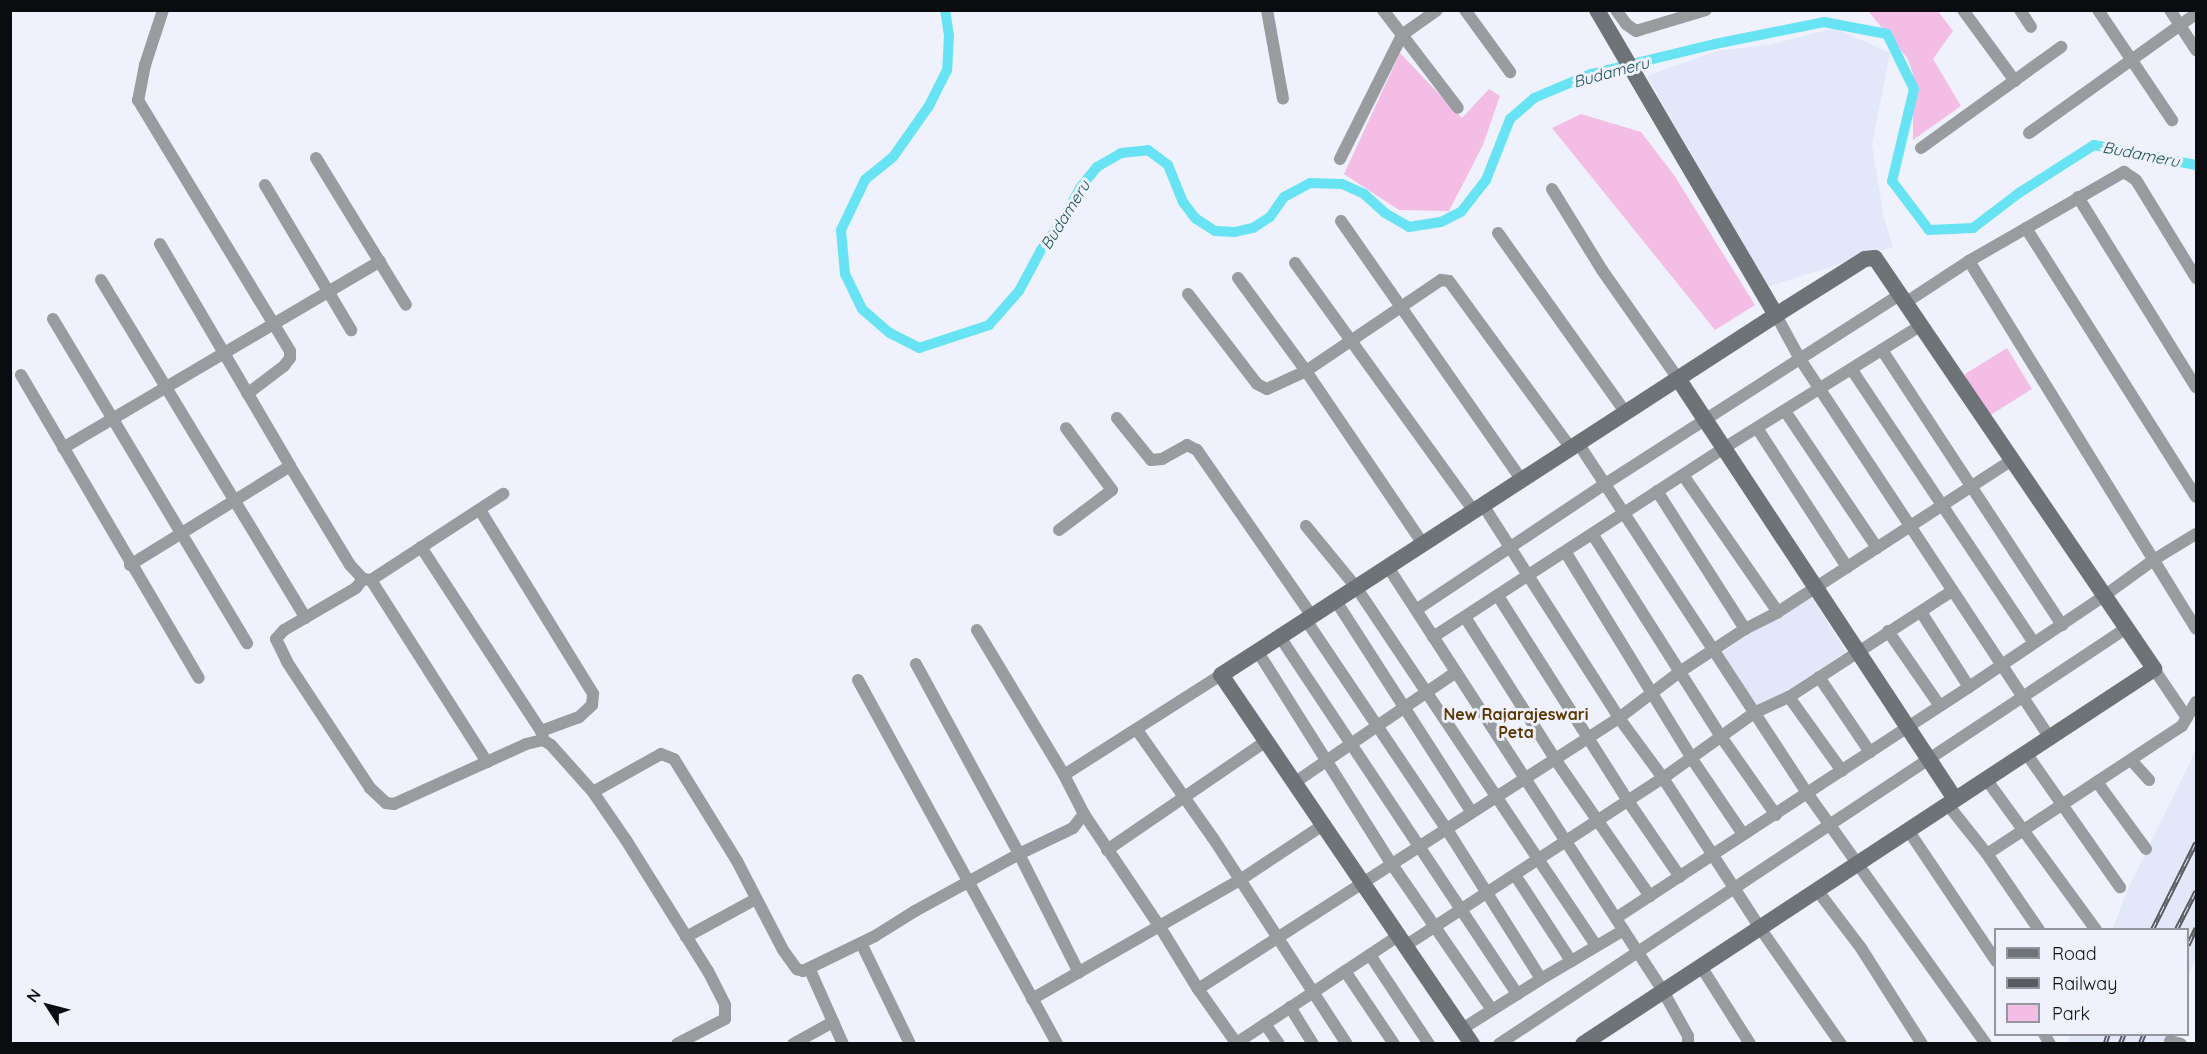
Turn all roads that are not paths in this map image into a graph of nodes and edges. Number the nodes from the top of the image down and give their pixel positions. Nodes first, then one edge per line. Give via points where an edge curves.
1 (163, 10) edge
2 (1267, 10) edge
3 (1383, 10) edge
4 (1437, 10) edge
5 (1465, 10) edge
6 (1597, 10) edge
7 (1616, 10) edge
8 (1706, 10) edge
9 (1963, 10) edge
10 (2020, 10) edge
11 (2098, 10) edge
12 (2170, 10) edge
13 (2196, 14) edge
14 (1676, 15) edge
15 (2181, 25) junction
16 (2031, 27) dead end
17 (1402, 35) junction
18 (2061, 47) dead end
19 (2196, 50) edge
20 (2132, 60) junction
21 (1510, 72) dead end
22 (2015, 81) junction
23 (1283, 99) dead end
24 (1458, 108) dead end
25 (2172, 120) dead end
26 (2029, 133) dead end
27 (1921, 148) dead end
28 (316, 158) dead end
29 (1340, 159) dead end
30 (265, 185) dead end
31 (1552, 189) dead end
32 (2078, 197) junction
33 (1341, 221) dead end
34 (2026, 228) junction
35 (1498, 233) dead end
36 (160, 244) dead end
37 (380, 261) junction
38 (1969, 261) junction
39 (1296, 263) dead end
40 (1238, 278) dead end
41 (2196, 278) edge
42 (101, 280) dead end
43 (328, 290) junction
44 (1188, 294) dead end
45 (1902, 299) junction
46 (406, 305) dead end
47 (1401, 307) junction
48 (1776, 315) junction
49 (53, 319) dead end
50 (273, 322) junction
51 (1920, 326) junction
52 (351, 330) dead end
53 (1352, 340) junction
54 (1882, 350) junction
55 (224, 353) junction
56 (1800, 359) junction
57 (1852, 370) junction
58 (1306, 371) junction
59 (21, 375) dead end
60 (1679, 380) junction
61 (167, 386) junction
62 (2196, 387) edge
63 (1820, 389) junction
64 (247, 394) junction
65 (1785, 411) junction
66 (1625, 412) junction
67 (1118, 418) dead end
68 (111, 419) junction
69 (1705, 420) junction
70 (1066, 428) dead end
71 (1757, 428) junction
72 (1575, 445) junction
73 (63, 448) junction
74 (1724, 448) junction
75 (2012, 460) junction
76 (290, 466) junction
77 (1683, 474) junction
78 (1522, 480) junction
79 (1605, 484) junction
80 (1972, 487) junction
81 (1657, 491) junction
82 (503, 494) dead end
83 (2196, 496) edge
84 (235, 501) junction
85 (1943, 506) junction
86 (1479, 508) junction
87 (480, 510) junction
88 (1625, 514) junction
89 (1306, 526) dead end
90 (1910, 527) junction
91 (1059, 531) dead end
92 (2196, 534) edge
93 (182, 535) junction
94 (1593, 535) junction
95 (1423, 544) junction
96 (421, 547) junction
97 (1509, 548) junction
98 (1877, 548) junction
99 (1566, 553) junction
100 (2155, 559) junction
101 (130, 565) junction
102 (1388, 567) junction
103 (1847, 567) junction
104 (1527, 578) junction
105 (367, 580) junction
106 (1356, 587) junction
107 (1815, 588) junction
108 (1952, 591) junction
109 (1498, 597) junction
110 (2104, 597) junction
111 (1336, 601) junction
112 (1416, 610) junction
113 (1778, 612) junction
114 (1921, 612) junction
115 (1466, 617) junction
116 (306, 618) junction
117 (1309, 618) junction
118 (2062, 625) junction
119 (2125, 628) junction
120 (2196, 628) edge
121 (1745, 629) junction
122 (977, 630) dead end
123 (1888, 631) junction
124 (1280, 637) junction
125 (1433, 637) junction
126 (247, 643) dead end
127 (2034, 643) junction
128 (1258, 651) junction
129 (1712, 651) junction
130 (1858, 651) junction
131 (916, 664) dead end
132 (2001, 665) junction
133 (2154, 669) junction
134 (1681, 671) junction
135 (1456, 672) junction
136 (1221, 675) junction
137 (1818, 677) junction
138 (199, 678) dead end
139 (858, 680) dead end
140 (1968, 687) junction
141 (1427, 692) junction
142 (1652, 693) junction
143 (1789, 697) junction
144 (2022, 698) junction
145 (2196, 702) edge
146 (1940, 706) junction
147 (1405, 708) junction
148 (1754, 713) junction
149 (1619, 718) junction
150 (2187, 718) junction
151 (1378, 725) junction
152 (1908, 726) junction
153 (1137, 730) junction
154 (542, 736) junction
155 (1586, 736) junction
156 (1722, 738) junction
157 (2050, 738) junction
158 (1266, 741) junction
159 (1352, 743) junction
160 (1870, 752) junction
161 (2026, 753) junction
162 (1327, 759) junction
163 (1555, 759) junction
164 (1692, 759) junction
165 (1929, 759) junction
166 (2131, 760) junction
167 (487, 762) junction
168 (1842, 771) junction
169 (1064, 775) junction
170 (1524, 778) junction
171 (1663, 778) junction
172 (1986, 779) junction
173 (2149, 780) dead end
174 (2097, 782) junction
175 (1294, 783) junction
176 (593, 792) junction
177 (1807, 794) junction
178 (1494, 796) junction
179 (1185, 797) junction
180 (1628, 801) junction
181 (1951, 802) junction
182 (2062, 804) junction
183 (1471, 811) junction
184 (1084, 814) junction
185 (1776, 815) junction
186 (1598, 821) junction
187 (1828, 824) junction
188 (1323, 825) junction
189 (1446, 828) junction
190 (2025, 829) junction
191 (1908, 830) junction
192 (1743, 834) junction
193 (1566, 841) junction
194 (1418, 846) junction
195 (2146, 849) dead end
196 (1107, 850) junction
197 (1019, 854) junction
198 (1987, 854) junction
199 (1713, 856) junction
200 (1539, 859) junction
201 (1391, 863) junction
202 (1856, 863) junction
203 (1515, 875) junction
204 (1680, 877) junction
205 (1240, 880) junction
206 (968, 881) junction
207 (1362, 882) junction
208 (2120, 887) dead end
209 (1734, 888) junction
210 (1817, 890) junction
211 (1487, 893) junction
212 (1650, 896) junction
213 (756, 899) junction
214 (1461, 911) junction
215 (1616, 918) junction
216 (1436, 926) junction
217 (1160, 927) junction
218 (1760, 928) junction
219 (2038, 928) edge
220 (2095, 928) edge
221 (1624, 930) junction
222 (686, 937) junction
223 (1277, 937) junction
224 (1402, 941) junction
225 (861, 943) junction
226 (1596, 946) junction
227 (1638, 951) junction
228 (1370, 955) junction
229 (1994, 959) edge
230 (1570, 961) junction
231 (1702, 968) junction
232 (810, 970) junction
233 (1346, 971) junction
234 (1079, 973) junction
235 (1541, 979) junction
236 (1198, 989) junction
237 (1663, 991) junction
238 (1313, 992) junction
239 (1517, 994) junction
240 (1032, 999) junction
241 (1290, 1007) junction
242 (1492, 1010) junction
243 (833, 1022) junction
244 (1265, 1024) junction
245 (1462, 1029) junction
246 (1236, 1043) edge
247 (677, 1044) edge
248 (793, 1044) edge
249 (843, 1044) edge
250 (910, 1044) edge
251 (1057, 1044) edge
252 (1279, 1044) edge
253 (1313, 1044) edge
254 (1347, 1044) edge
255 (1394, 1044) edge
256 (1429, 1044) edge
257 (1472, 1044) edge
258 (1499, 1044) edge
259 (1583, 1044) edge
260 (1688, 1044) edge
261 (1750, 1044) edge
262 (1841, 1044) edge
263 (1922, 1044) edge
264 (1986, 1044) edge

1 - 50 street via 138,100
2 - 23 street
3 - 17 street
4 - 17 street
5 - 21 street
6 - 48 street
7 - 14 street via 1636,31
8 - 14 street
9 - 22 street
10 - 16 street
11 - 20 street
12 - 15 street
13 - 15 street
15 - 19 street
15 - 20 street
17 - 24 street
17 - 29 street
18 - 22 street
20 - 25 street
20 - 26 street
22 - 27 street
28 - 37 street
30 - 43 street
31 - 60 street via 1614,288
32 - 34 street
32 - 41 street via 2119,173 2132,175
32 - 62 street
33 - 47 street
34 - 38 street
34 - 83 street
35 - 66 street
36 - 55 street
37 - 43 street
37 - 46 street
38 - 45 street
38 - 100 street via 2104,483
39 - 53 street
40 - 58 street
42 - 61 street
43 - 50 street
43 - 52 street
44 - 58 street via 1261,387 1276,387
45 - 48 street via 1880,262 1870,256
45 - 51 street
45 - 56 street
47 - 53 street
47 - 72 street via 1441,280 1449,281
47 - 78 street
48 - 56 street
48 - 60 street
49 - 68 street
50 - 55 street
50 - 64 street via 290,358
51 - 54 street
51 - 75 street
53 - 58 street
53 - 86 street
54 - 57 street
54 - 80 street
55 - 61 street
55 - 64 street
56 - 63 street
56 - 69 street
57 - 63 street
57 - 85 street
58 - 95 street
59 - 73 street
60 - 66 street
60 - 69 street
61 - 68 street
61 - 84 street
63 - 65 street
63 - 90 street
64 - 76 street
65 - 71 street
65 - 98 street
66 - 72 street
67 - 117 street via 1151,460 1187,445 1197,450
68 - 73 street
68 - 93 street
69 - 74 street
69 - 79 street
70 - 91 street via 1112,490
71 - 74 street
71 - 103 street
72 - 78 street
72 - 79 street
73 - 101 street
74 - 77 street
74 - 107 street
75 - 80 street
75 - 110 street
76 - 84 street
76 - 105 street via 351,565
77 - 81 street
77 - 113 street
78 - 86 street
79 - 88 street
79 - 97 street
80 - 85 street
80 - 118 street
81 - 88 street
81 - 121 street
82 - 87 street
84 - 93 street
84 - 116 street
85 - 90 street
85 - 127 street
86 - 95 street
86 - 97 street
87 - 96 street
87 - 154 street via 594,699 579,717
88 - 94 street
88 - 129 street
89 - 106 street
90 - 98 street
90 - 108 street
92 - 100 street
93 - 101 street
93 - 126 street
94 - 99 street
94 - 134 street
95 - 102 street
96 - 105 street
96 - 154 street
97 - 104 street
97 - 112 street
98 - 103 street
99 - 104 street
99 - 142 street
100 - 110 street
100 - 120 street
101 - 138 street
102 - 106 street
102 - 112 street
103 - 107 street
104 - 109 street
104 - 149 street
105 - 116 street
105 - 167 street
106 - 111 street
106 - 141 street
107 - 113 street
107 - 130 street
108 - 114 street
108 - 132 street
109 - 115 street
109 - 155 street
110 - 118 street
110 - 119 street
111 - 117 street
111 - 147 street
112 - 125 street
113 - 121 street
114 - 123 street
114 - 140 street
115 - 125 street
115 - 163 street
116 - 167 street via 284,630 276,645 381,799 394,804
117 - 124 street
117 - 151 street
118 - 127 street
119 - 133 street
119 - 144 street
121 - 129 street
122 - 169 street
123 - 130 street
123 - 146 street
124 - 128 street
124 - 159 street
125 - 135 street
127 - 132 street
128 - 136 street
128 - 162 street
129 - 134 street
129 - 148 street
130 - 137 street
130 - 152 street
131 - 197 street
132 - 140 street
132 - 144 street
133 - 150 street
133 - 157 street
134 - 142 street
134 - 156 street
135 - 141 street
135 - 170 street
136 - 153 street
136 - 158 street
137 - 143 street
137 - 160 street
139 - 206 street
140 - 146 street
141 - 147 street
141 - 178 street
142 - 149 street
142 - 164 street
143 - 148 street
143 - 168 street
144 - 157 street
144 - 165 street
145 - 150 street
146 - 152 street
147 - 151 street
147 - 183 street
148 - 156 street
148 - 177 street
149 - 155 street
149 - 171 street
150 - 166 street via 2182,726
151 - 159 street
151 - 189 street
152 - 160 street
152 - 165 street
153 - 169 street
153 - 179 street
154 - 167 street
154 - 176 street
155 - 163 street
155 - 180 street
156 - 164 street
156 - 185 street
157 - 161 street
158 - 175 street
158 - 179 street
159 - 162 street
159 - 194 street
160 - 168 street
161 - 172 street
161 - 182 street
162 - 175 street
162 - 201 street
163 - 170 street
163 - 186 street
164 - 171 street
164 - 192 street
165 - 181 street
165 - 187 street
166 - 173 street
166 - 174 street
168 - 177 street
169 - 184 street
170 - 178 street
170 - 193 street
171 - 180 street
171 - 199 street
172 - 181 street
172 - 190 street
174 - 182 street
174 - 195 street
175 - 188 street
176 - 213 street via 661,754 670,755 737,861
176 - 222 street
177 - 185 street
177 - 187 street
178 - 183 street
178 - 200 street
179 - 196 street
179 - 205 street
180 - 186 street
180 - 204 street
181 - 191 street
181 - 198 street
182 - 190 street
182 - 208 street
183 - 189 street
184 - 196 street
184 - 197 street via 1072,828
185 - 192 street
186 - 193 street
186 - 212 street
187 - 202 street
187 - 209 street
188 - 205 street
188 - 207 street
189 - 194 street
189 - 211 street
190 - 198 street
190 - 220 street
191 - 202 street
191 - 229 street
192 - 199 street
193 - 200 street
193 - 215 street
194 - 201 street
194 - 214 street
196 - 217 street
197 - 206 street
197 - 234 street
198 - 219 street
199 - 204 street
199 - 209 street
200 - 203 street
200 - 226 street
201 - 207 street
201 - 216 street
202 - 210 street
202 - 264 street
203 - 211 street
203 - 230 street
204 - 212 street
205 - 217 street
205 - 223 street
206 - 225 street
206 - 240 street
207 - 223 street
207 - 224 street
209 - 218 street
209 - 227 street
210 - 218 street
210 - 263 street via 1861,948
211 - 214 street
211 - 235 street
212 - 215 street
213 - 222 street
213 - 232 street via 791,962 797,969
214 - 216 street
214 - 239 street
215 - 221 street
216 - 224 street
216 - 242 street
217 - 234 street
217 - 236 street
218 - 231 street
218 - 262 street
221 - 226 street
221 - 227 street
222 - 247 street via 718,990 726,1012 719,1023
223 - 236 street
223 - 238 street
224 - 228 street
224 - 245 street
225 - 232 street
225 - 250 street
226 - 230 street
227 - 237 street
227 - 258 street
228 - 233 street
228 - 256 street
230 - 235 street
231 - 237 street
231 - 261 street
232 - 243 street
233 - 238 street
233 - 255 street
234 - 240 street
235 - 239 street
236 - 246 street
237 - 259 street
237 - 260 street via 1688,1036
238 - 241 street
238 - 254 street
239 - 242 street
240 - 251 street
241 - 244 street
241 - 253 street
242 - 245 street
243 - 248 street
243 - 249 street
244 - 246 street
244 - 252 street
245 - 257 street

